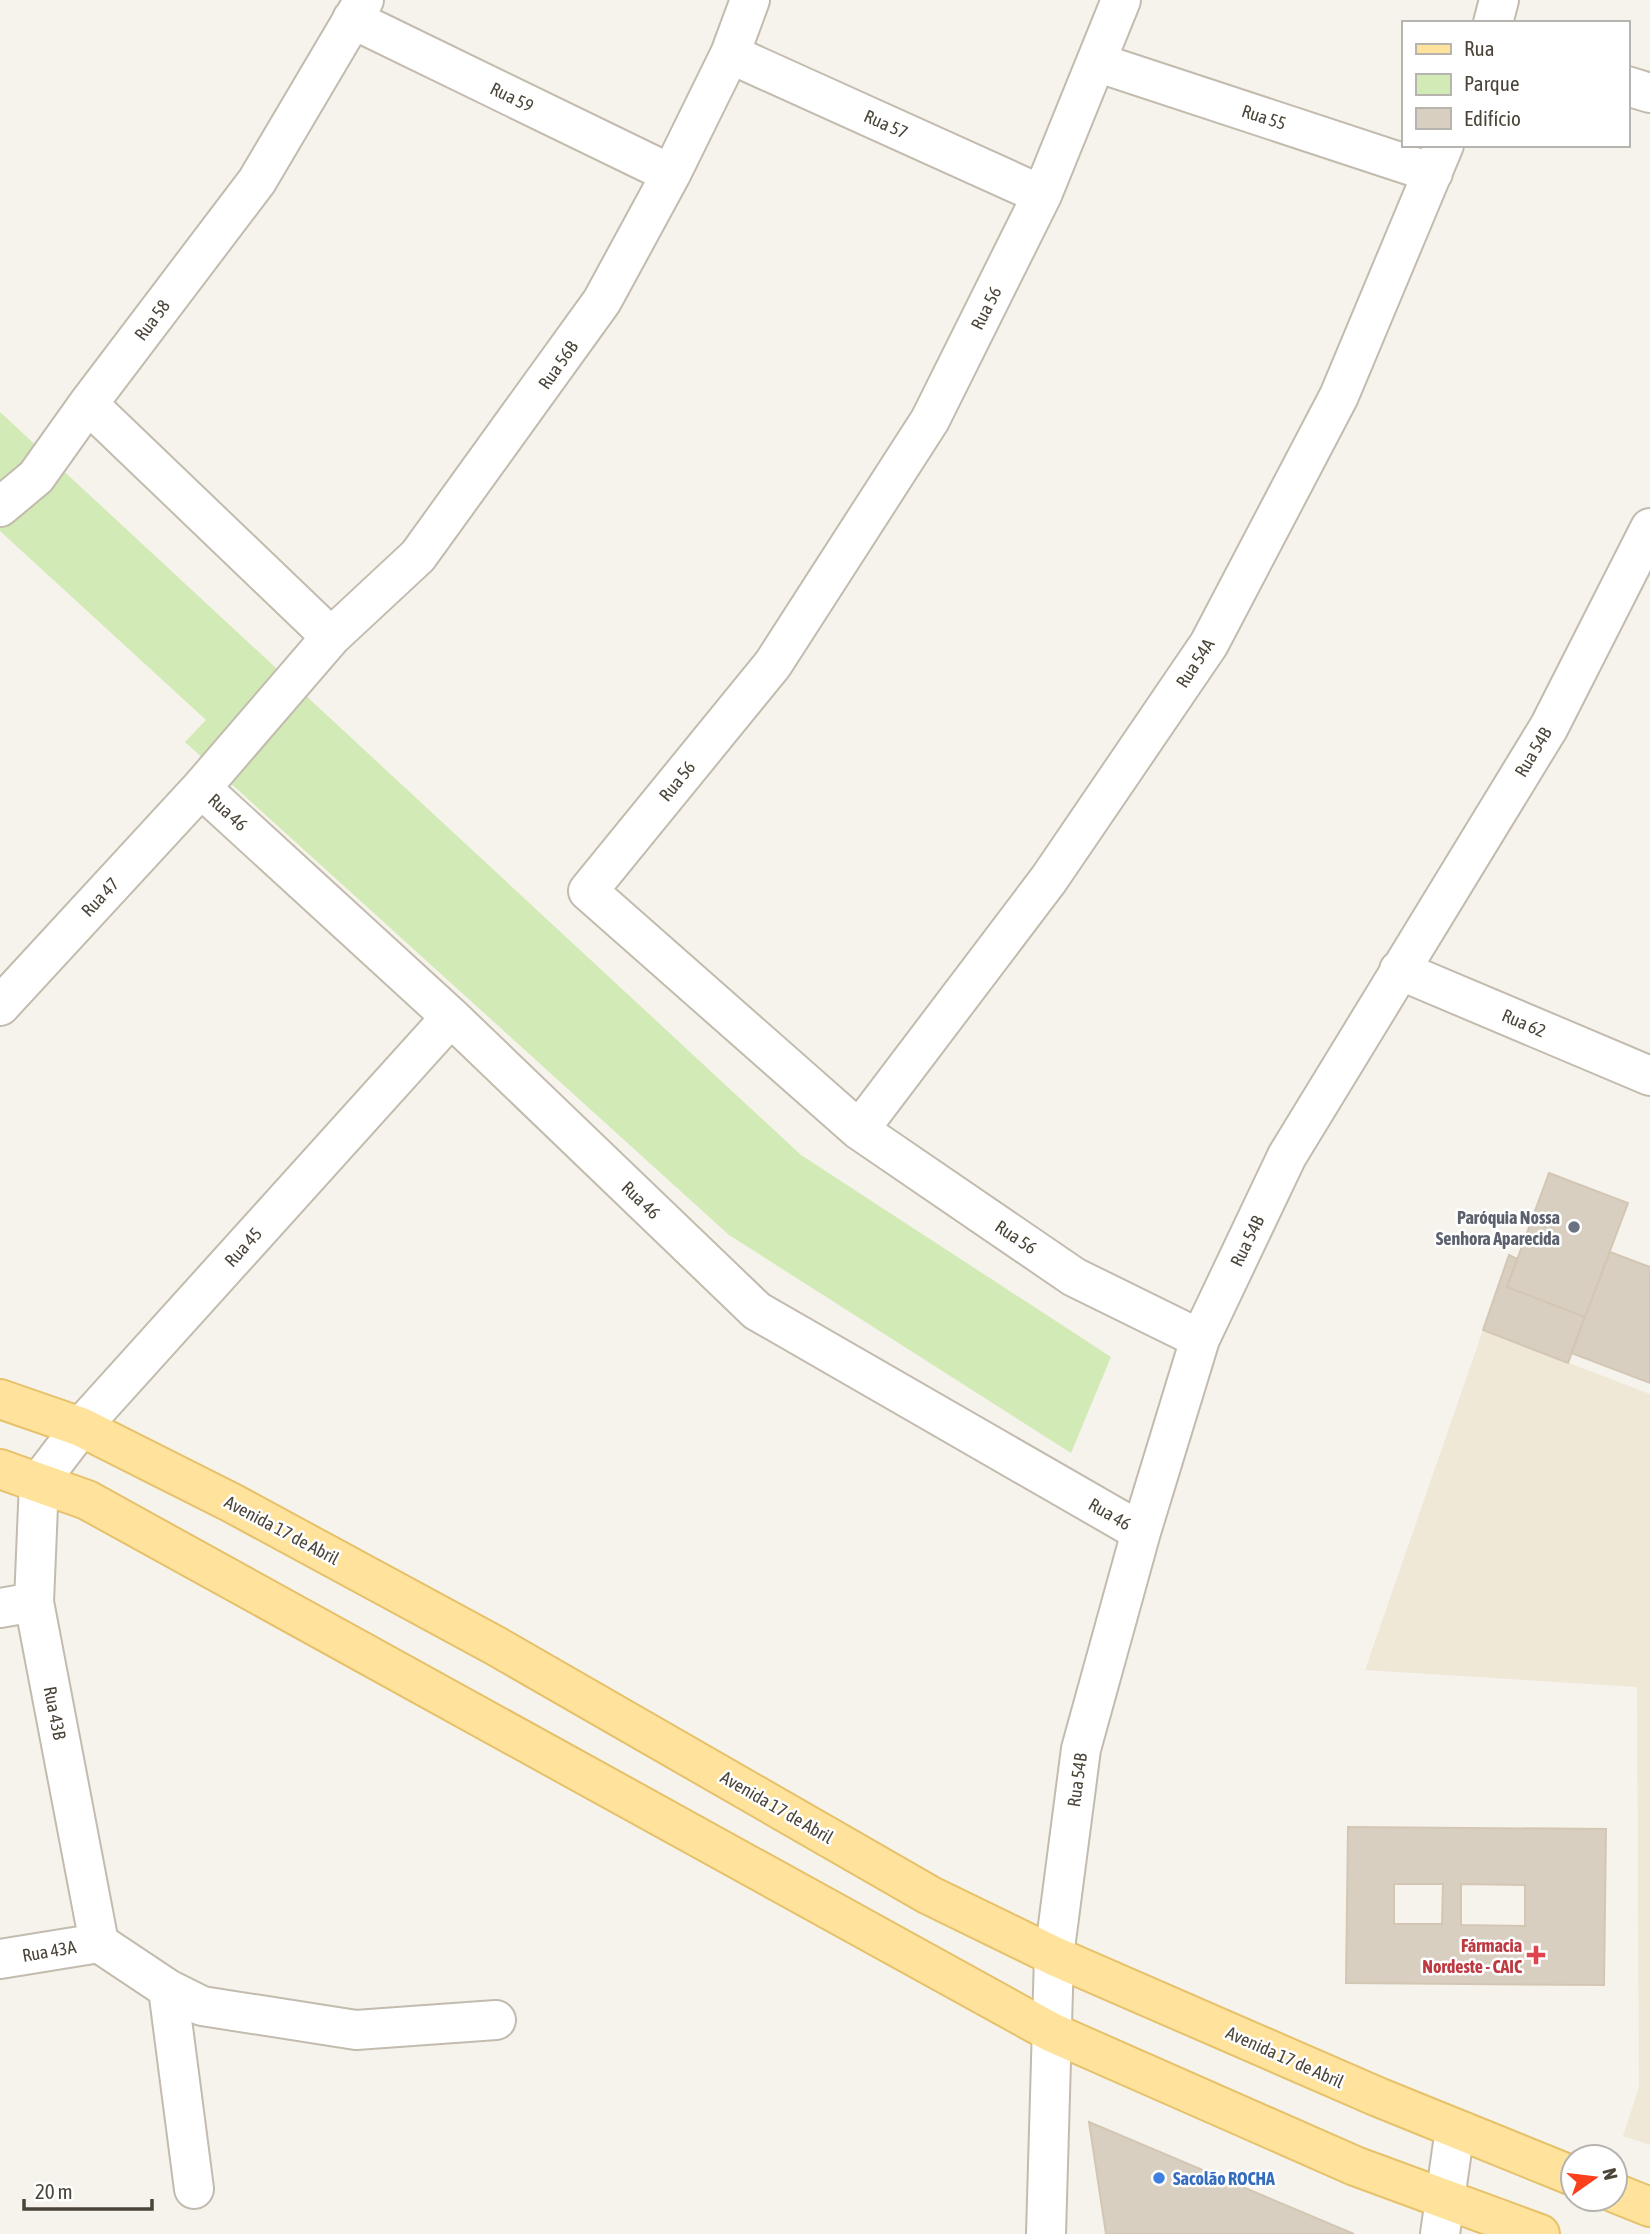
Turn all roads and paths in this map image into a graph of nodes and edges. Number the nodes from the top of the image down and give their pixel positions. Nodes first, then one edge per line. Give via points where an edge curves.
1 (750, 0) edge
2 (1121, 0) edge
3 (1499, 0) edge
4 (358, 10) edge
5 (1494, 21) edge
6 (730, 54) junction
7 (1096, 62) junction
8 (1629, 87) edge
9 (1650, 93) edge
10 (1439, 159) edge
11 (671, 174) junction
12 (1042, 195) junction
13 (89, 404) junction
14 (0, 507) edge
15 (1650, 528) edge
16 (331, 637) junction
17 (201, 788) junction
18 (1399, 970) junction
19 (0, 1006) edge
20 (451, 1017) junction
21 (1650, 1076) edge
22 (859, 1130) junction
23 (1200, 1339) junction
24 (0, 1399) edge
25 (81, 1427) junction
26 (0, 1469) edge
27 (39, 1482) junction
28 (1141, 1532) junction
29 (17, 1605) edge
30 (99, 1942) junction
31 (1054, 1956) junction
32 (0, 1959) edge
33 (168, 1989) junction
34 (496, 2020) dead end
35 (1051, 2032) junction
36 (1455, 2129) junction
37 (1559, 2170) edge
38 (194, 2189) dead end
39 (1629, 2199) edge
40 (1650, 2207) edge
41 (1441, 2217) edge
42 (1046, 2234) edge
43 (1540, 2234) edge

1 - 6 street, Rua 56B
2 - 7 street, Rua 56
3 - 5 street
4 - 11 street, Rua 59
4 - 13 street, Rua 58 via 257,181
6 - 11 street, Rua 56B
6 - 12 street, Rua 57
7 - 10 street, Rua 55
7 - 12 street, Rua 56
8 - 9 street
10 - 22 street, Rua 54A via 1339,396 1209,644 1049,879
11 - 16 street, Rua 56B via 602,301 520,420 418,556
12 - 22 street, Rua 56 via 930,420 773,664 588,891
13 - 14 street, Rua 58 via 36,477
13 - 16 street
15 - 18 street, Rua 54B via 1549,727
16 - 17 street, Rua 56B
17 - 19 street, Rua 47
17 - 20 street, Rua 46
18 - 21 street, Rua 62
18 - 23 street, Rua 54B via 1287,1156
20 - 25 street, Rua 45
20 - 28 street, Rua 46 via 757,1311
22 - 23 street, Rua 56 via 1074,1277
23 - 28 street, Rua 54B
24 - 25 main road, Avenida 17 de Abril
25 - 27 street, Rua 45
25 - 31 main road, Avenida 17 de Abril via 460,1627 929,1895
26 - 27 main road
27 - 29 street, Rua 43B
27 - 35 main road via 87,1500
28 - 31 street, Rua 54B via 1081,1749
29 - 30 street, Rua 43B
30 - 32 street, Rua 43A
30 - 33 street
31 - 35 street, Rua 54B
31 - 36 main road, Avenida 17 de Abril
33 - 34 street via 202,2006 356,2030
33 - 38 street
35 - 41 main road via 1355,2166
35 - 42 street, Rua 54B
36 - 37 main road, Avenida 17 de Abril
36 - 41 street
39 - 40 main road
41 - 43 main road

